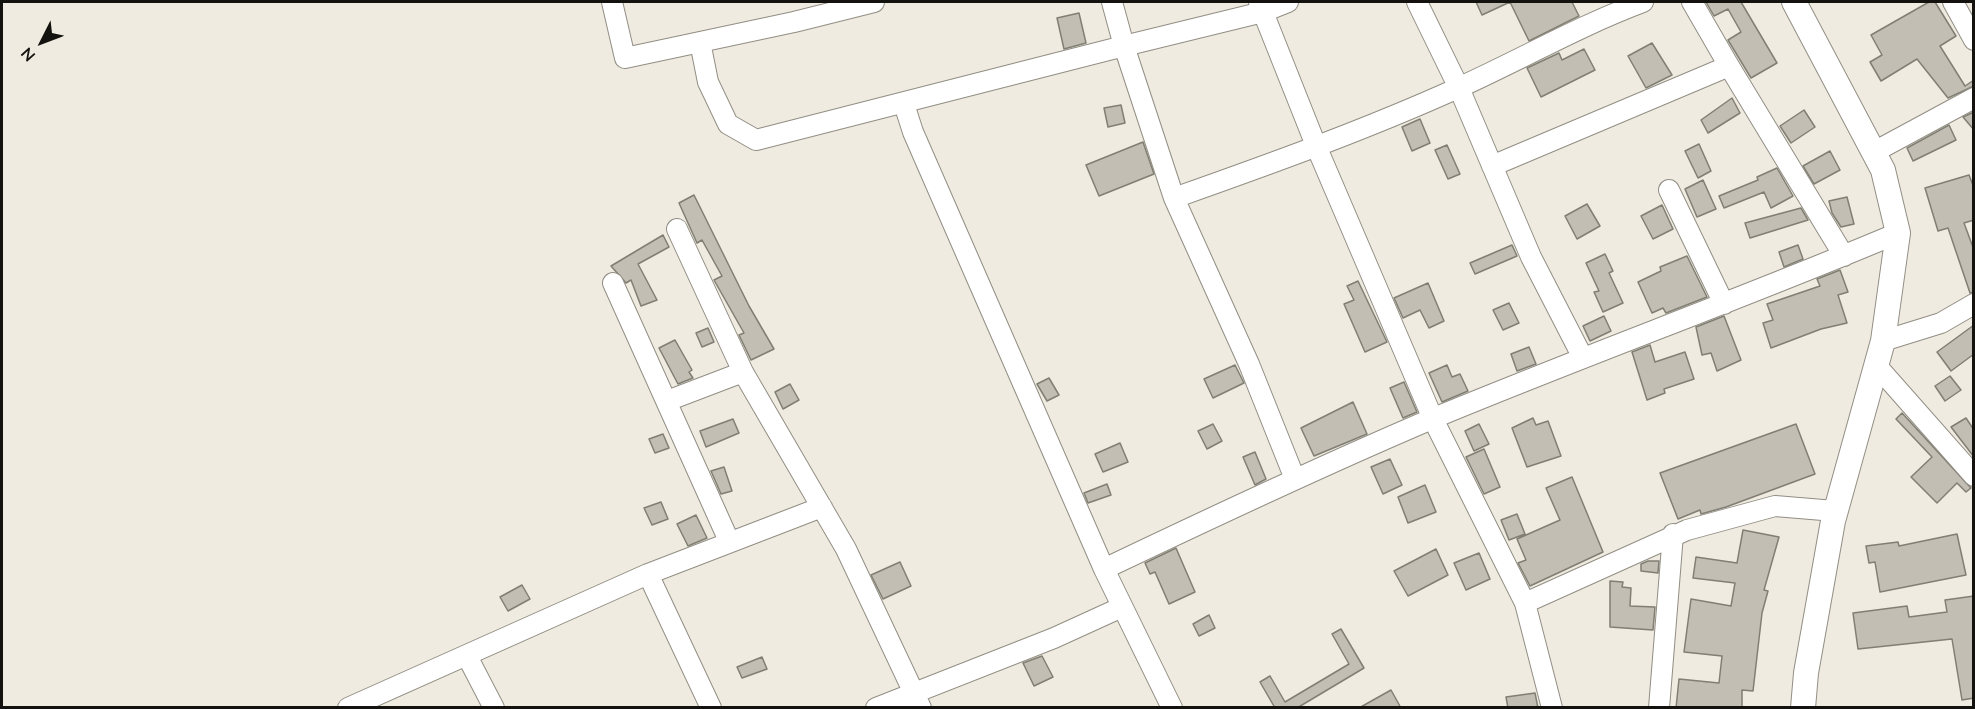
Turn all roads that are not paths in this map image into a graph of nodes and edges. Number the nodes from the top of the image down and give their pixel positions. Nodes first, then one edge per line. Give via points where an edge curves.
1 (612, 2) edge
2 (874, 2) edge
3 (1112, 2) edge
4 (1288, 2) edge
5 (1417, 2) edge
6 (1643, 2) edge
7 (1692, 2) edge
8 (1794, 2) edge
9 (1953, 2) edge
10 (1261, 7) edge
11 (1974, 40) edge
12 (700, 42) junction
13 (1124, 46) junction
14 (1730, 66) junction
15 (1459, 88) junction
16 (1974, 98) edge
17 (904, 104) junction
18 (1317, 148) junction
19 (1874, 152) junction
20 (1491, 165) junction
21 (1669, 190) dead end
22 (1174, 198) junction
23 (677, 229) dead end
24 (1898, 233) junction
25 (1844, 256) junction
26 (613, 283) dead end
27 (1724, 304) junction
28 (1974, 304) edge
29 (1882, 341) junction
30 (1583, 358) junction
31 (1875, 365) junction
32 (743, 372) junction
33 (667, 400) junction
34 (1433, 419) junction
35 (1974, 476) edge
36 (1295, 479) junction
37 (822, 507) junction
38 (1835, 511) junction
39 (1674, 534) junction
40 (729, 541) junction
41 (1104, 569) junction
42 (648, 574) junction
43 (1525, 603) junction
44 (1122, 607) junction
45 (467, 656) junction
46 (918, 700) edge
47 (348, 708) edge
48 (494, 708) edge
49 (711, 708) edge
50 (876, 708) edge
51 (1172, 708) edge
52 (1552, 708) edge
53 (1659, 708) edge
54 (1803, 708) edge

1 - 12 street via 625,58
2 - 12 street
3 - 13 street
4 - 10 street
5 - 15 street
6 - 15 street
7 - 14 street
8 - 19 main road
9 - 11 street
10 - 13 street
10 - 18 street
12 - 17 street via 708,82 728,124 756,140
13 - 17 street
13 - 22 street
14 - 20 street
14 - 25 street
15 - 18 street
15 - 20 street
16 - 19 street
17 - 41 street
18 - 22 street
18 - 34 street
19 - 24 main road via 1883,170
20 - 30 street via 1531,257
21 - 27 street
22 - 36 street via 1249,364
23 - 32 street
24 - 25 street
24 - 29 main road
25 - 27 street
26 - 33 street
27 - 30 street
28 - 29 street via 1941,323
29 - 31 main road
30 - 34 street
31 - 35 street
31 - 38 main road
32 - 33 street
32 - 37 street
33 - 40 street
34 - 36 street
34 - 43 street
36 - 41 street
37 - 40 street
37 - 46 street
38 - 39 street via 1775,506
38 - 54 main road
39 - 43 street
39 - 53 street
40 - 42 street
41 - 44 street
42 - 45 street
42 - 49 street
43 - 52 street
44 - 46 street
44 - 51 street
45 - 47 street
45 - 48 street
46 - 50 street

